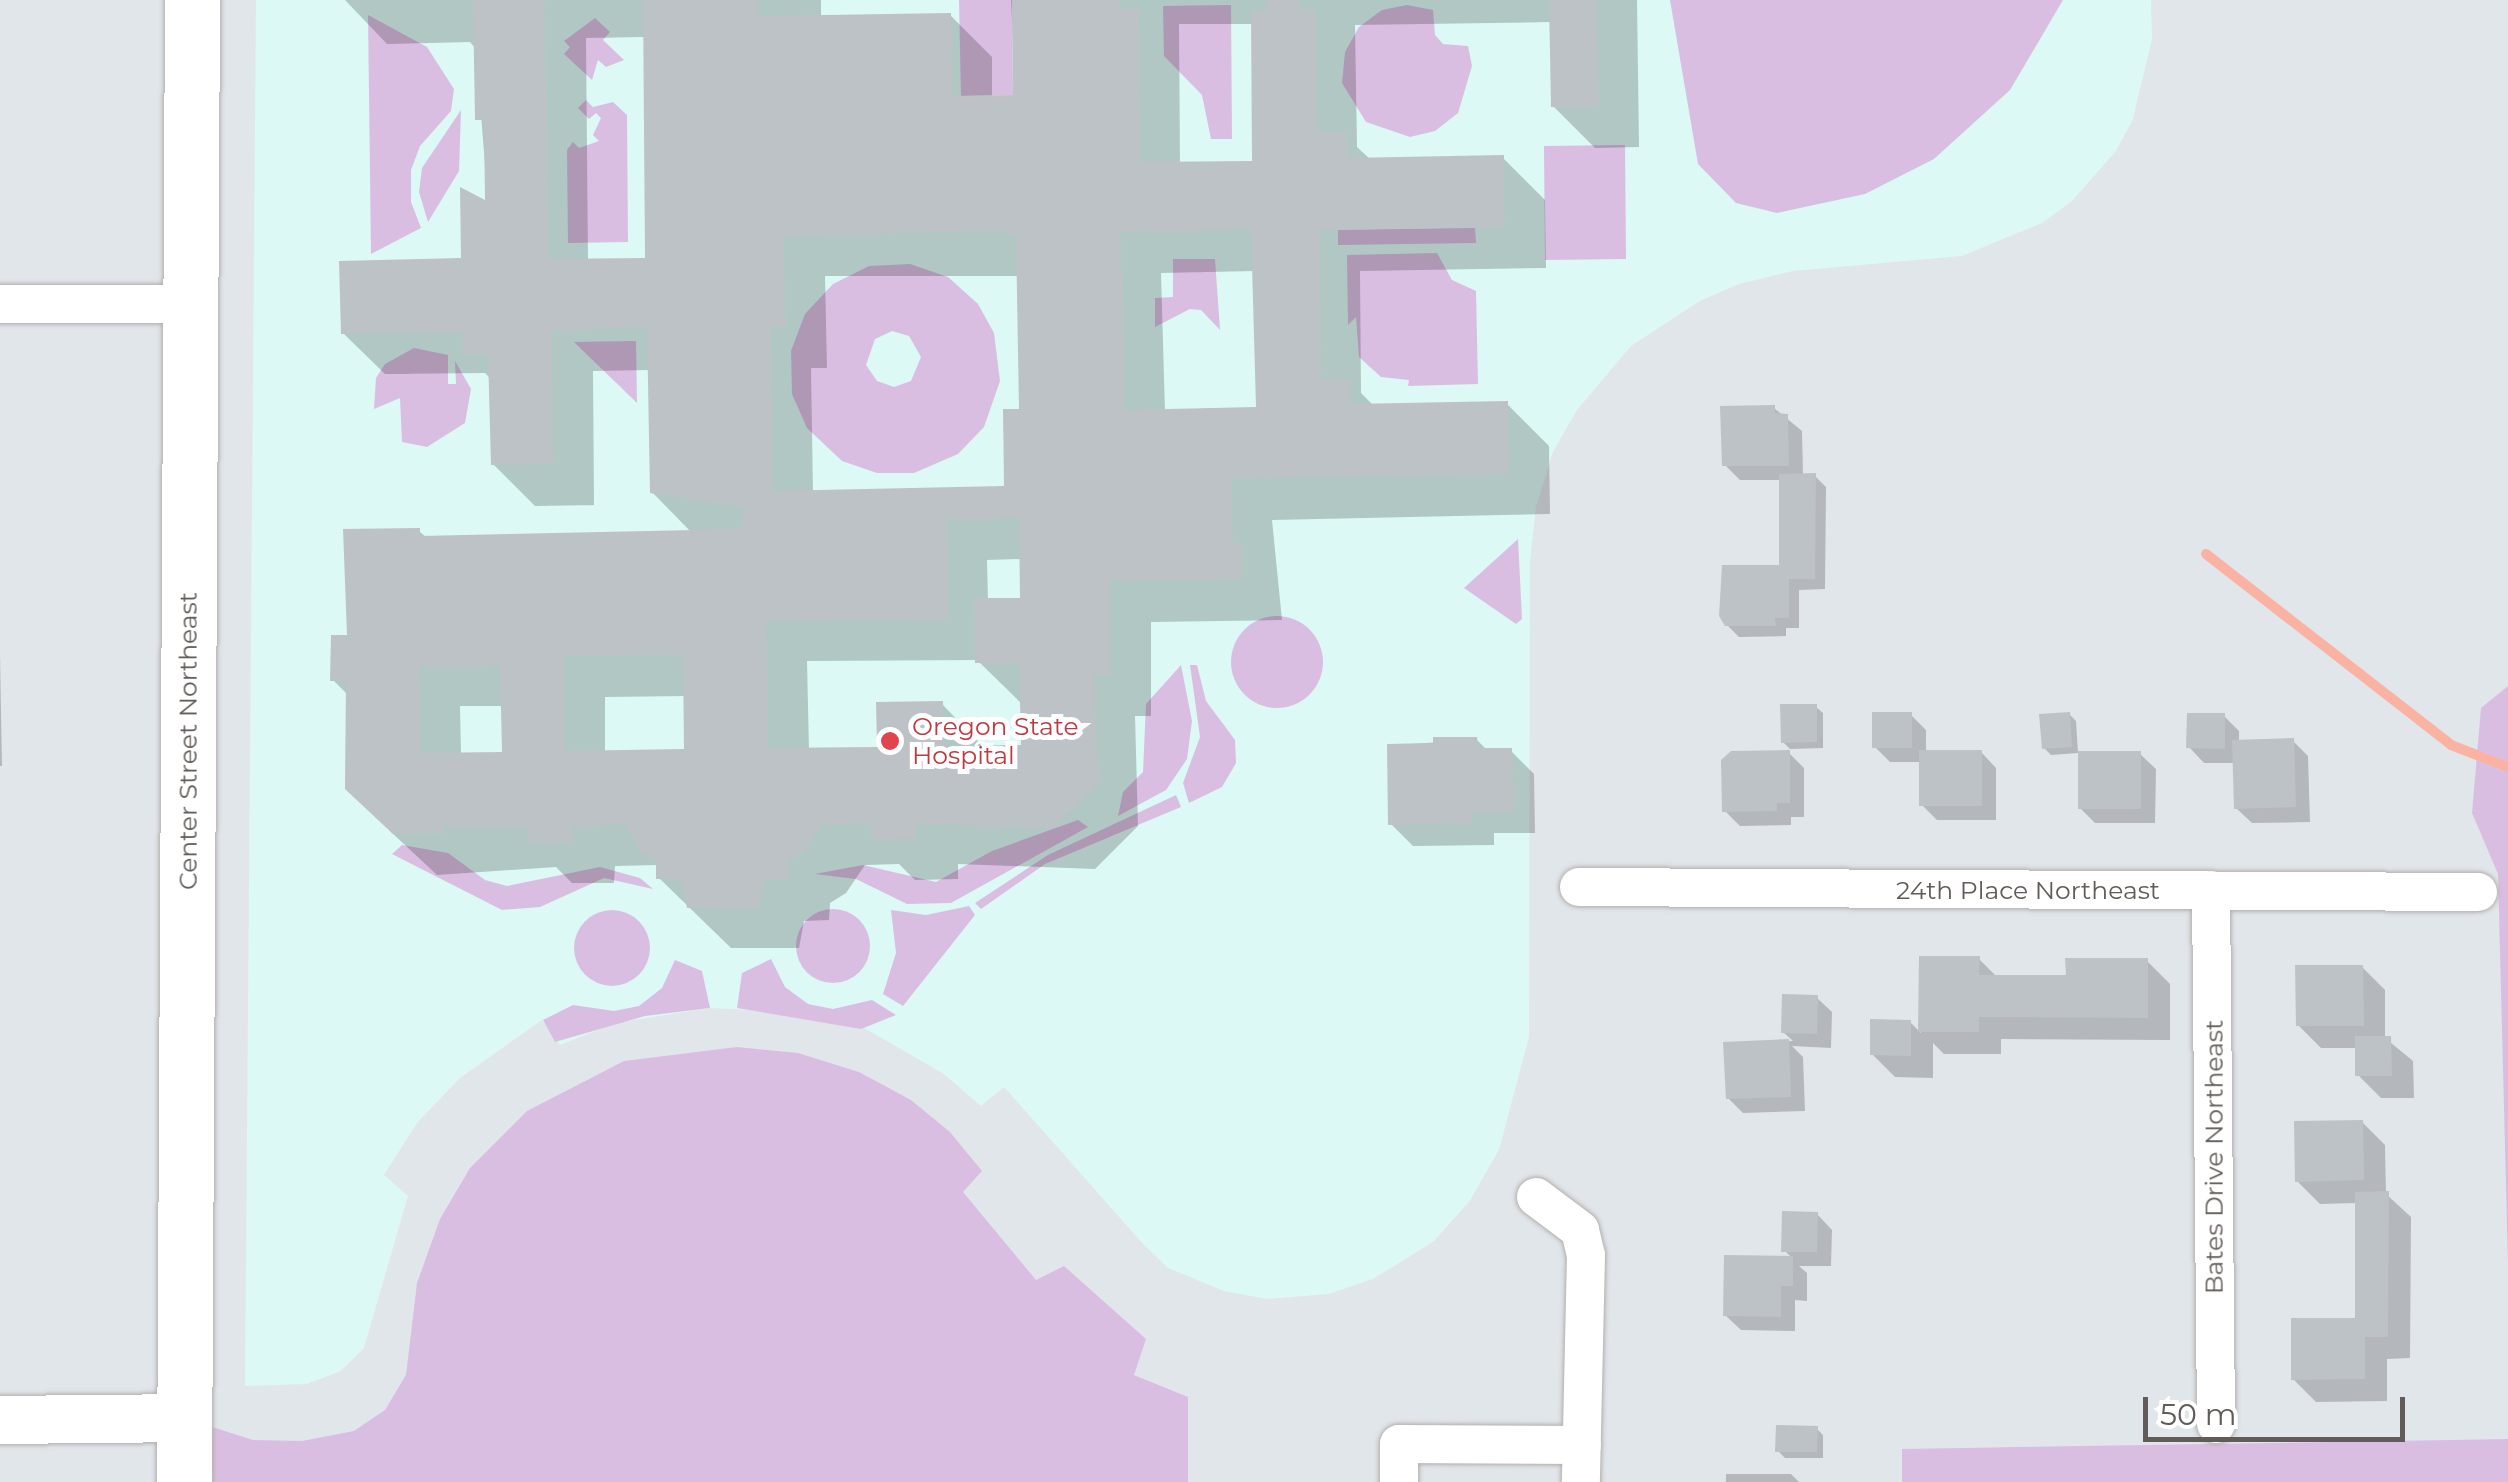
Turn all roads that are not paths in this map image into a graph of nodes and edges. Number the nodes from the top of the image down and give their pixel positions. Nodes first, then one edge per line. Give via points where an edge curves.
1 (192, 0) edge
2 (0, 304) edge
3 (189, 304) junction
4 (1579, 888) dead end
5 (2212, 890) junction
6 (2478, 892) dead end
7 (1536, 1196) dead end
8 (184, 1418) junction
9 (0, 1420) edge
10 (2216, 1424) dead end
11 (1582, 1444) junction
12 (1399, 1463) edge
13 (184, 1482) edge
14 (1582, 1482) edge

1 - 3 main road, Center Street Northeast
2 - 3 street
3 - 8 main road, Center Street Northeast
4 - 5 street, 24th Place Northeast
5 - 6 street, 24th Place Northeast
5 - 10 street, Bates Drive Northeast
7 - 11 street via 1580,1230 1586,1254
8 - 9 street
8 - 13 main road, Center Street Northeast
11 - 12 street
11 - 14 street

